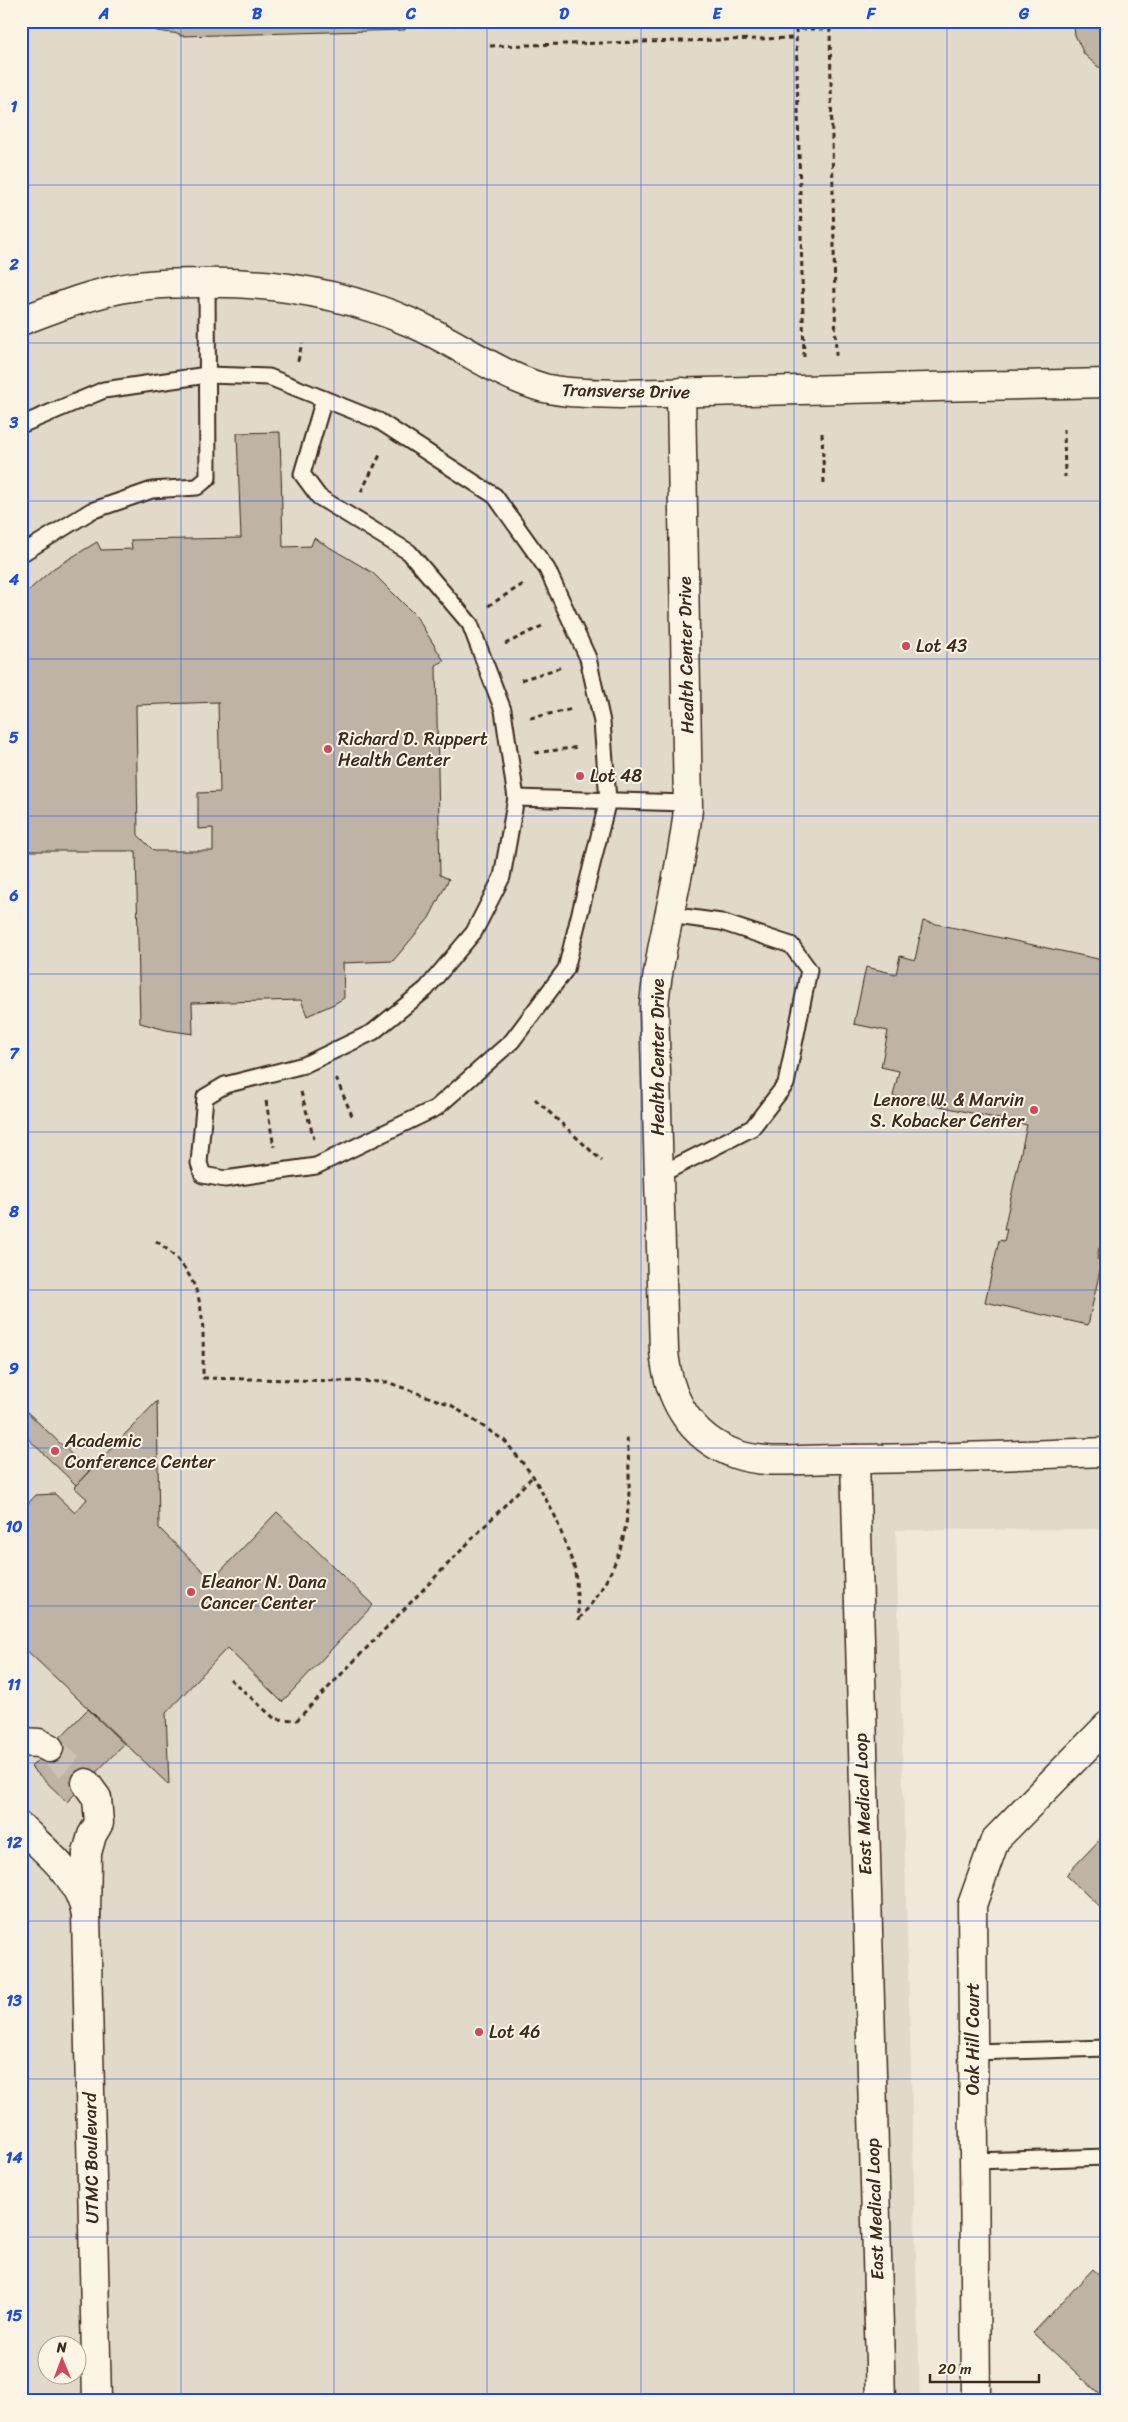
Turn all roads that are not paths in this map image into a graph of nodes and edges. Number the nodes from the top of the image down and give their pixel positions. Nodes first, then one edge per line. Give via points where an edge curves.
1 (207, 283) junction
2 (21, 321) edge
3 (207, 375) junction
4 (1107, 383) edge
5 (681, 392) junction
6 (324, 399) junction
7 (21, 425) edge
8 (21, 554) edge
9 (516, 798) junction
10 (608, 800) junction
11 (688, 803) junction
12 (669, 915) junction
13 (659, 1175) junction
14 (1107, 1452) edge
15 (855, 1459) junction
16 (1107, 1726) edge
17 (21, 1742) edge
18 (50, 1748) tunnel mouth
19 (86, 1783) tunnel mouth
20 (21, 1828) edge
21 (86, 1915) junction
22 (1107, 2048) edge
23 (973, 2052) junction
24 (1107, 2157) edge
25 (974, 2161) junction
26 (97, 2401) edge
27 (881, 2401) edge
28 (976, 2401) edge

1 - 2 street, Transverse Drive via 173,283 117,290 62,305
1 - 3 lane
1 - 5 street, Transverse Drive via 266,284 357,302 412,323 500,370 545,388 620,394
3 - 6 lane via 269,377
3 - 7 lane via 104,390
3 - 8 lane via 208,478 198,487 152,490 91,511
4 - 5 street, Transverse Drive
5 - 11 street, Health Center Drive
6 - 9 lane via 302,474 320,498 409,552 470,624 503,710
6 - 10 lane via 378,421 495,496 547,569 588,658 602,722
9 - 10 lane
9 - 10 lane via 502,877 474,932 426,989 373,1032 304,1065 225,1085 205,1097 199,1164 203,1176 225,1179 321,1164 436,1108 512,1041 566,969
10 - 11 lane
11 - 12 street, Health Center Drive via 680,868
12 - 13 street, Health Center Drive via 654,1005
12 - 13 lane via 721,922 791,945 810,970 786,1084 752,1128
13 - 15 street, Health Center Drive via 664,1357 667,1378 678,1407 704,1436 735,1454 767,1460
14 - 15 street
15 - 27 street, East Medical Loop
16 - 23 street, Oak Hill Court via 995,1840 972,1905
17 - 18 street via 39,1743
19 - 21 street, UTMC Boulevard via 97,1798 99,1823 87,1854
20 - 21 street, UTMC Boulevard via 71,1877 82,1898
21 - 26 street, UTMC Boulevard
22 - 23 lane
23 - 25 street, Oak Hill Court
24 - 25 lane
25 - 28 street, Oak Hill Court

